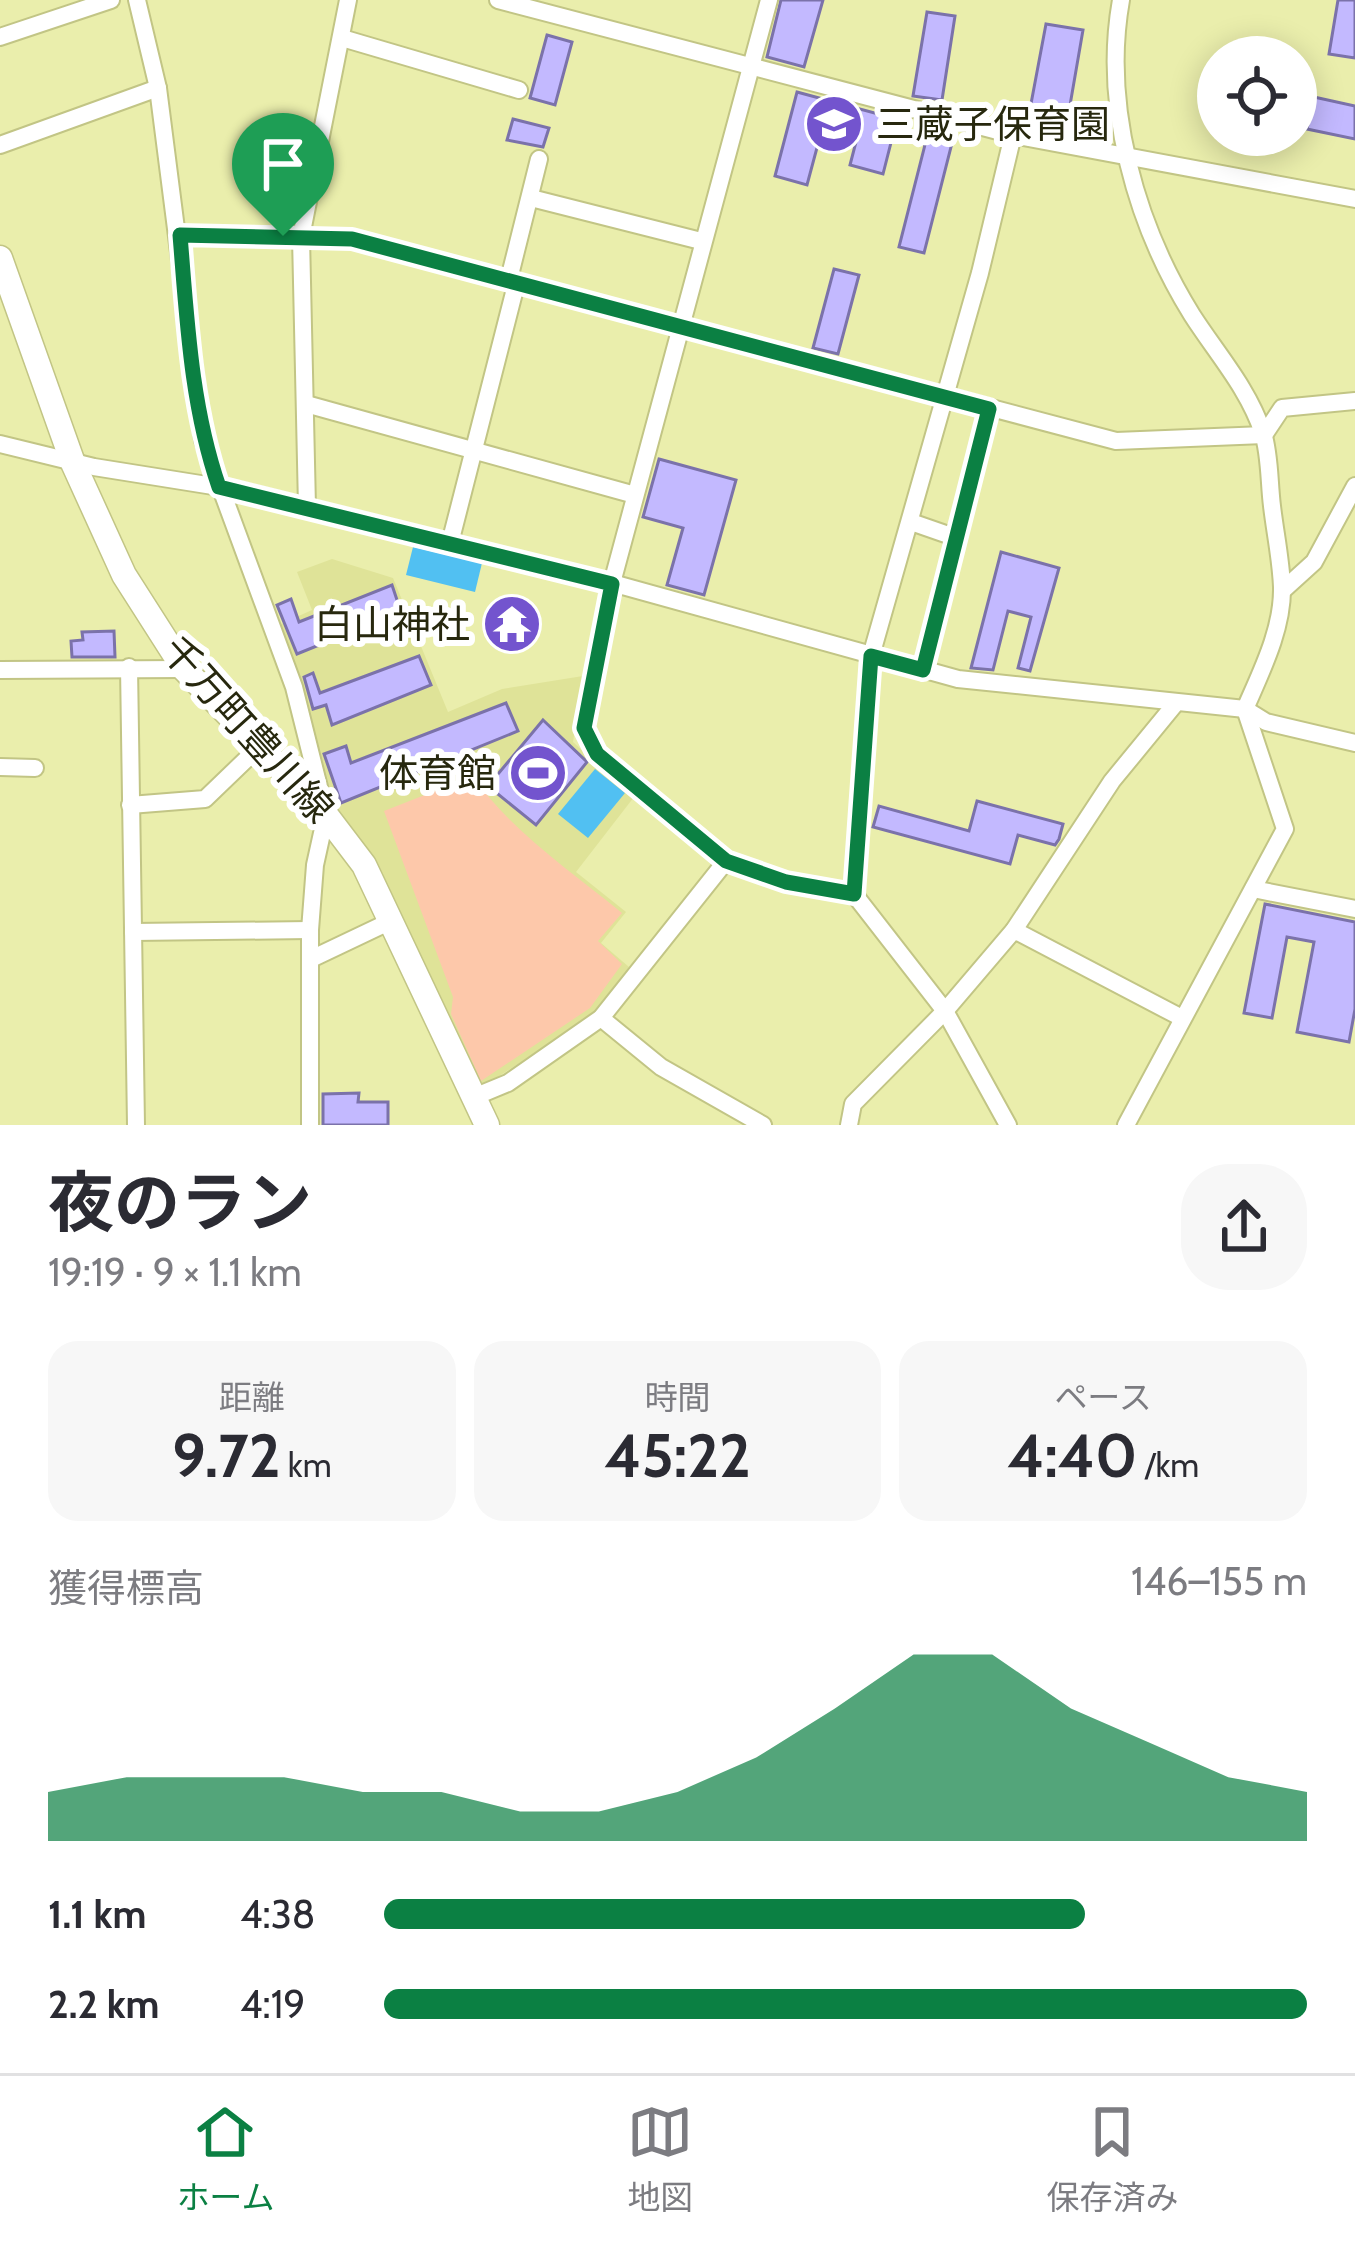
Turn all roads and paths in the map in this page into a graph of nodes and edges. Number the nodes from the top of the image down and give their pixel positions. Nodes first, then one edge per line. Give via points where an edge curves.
1 (112, 0) edge
2 (137, 0) edge
3 (348, 0) edge
4 (498, 0) edge
5 (769, 0) edge
6 (1121, 0) edge
7 (0, 38) edge
8 (342, 38) junction
9 (749, 66) junction
10 (158, 88) junction
11 (519, 90) dead end
12 (1013, 135) junction
13 (0, 145) edge
14 (1127, 158) junction
15 (539, 159) dead end
16 (531, 198) junction
17 (1355, 199) edge
18 (180, 235) junction
19 (301, 237) junction
20 (701, 241) junction
21 (0, 258) edge
22 (513, 280) junction
23 (680, 324) junction
24 (945, 397) junction
25 (1355, 401) edge
26 (306, 404) junction
27 (989, 409) junction
28 (1264, 435) junction
29 (2, 450) edge
30 (475, 451) junction
31 (73, 463) junction
32 (1355, 486) edge
33 (219, 487) junction
34 (635, 495) junction
35 (308, 508) junction
36 (911, 522) junction
37 (957, 538) junction
38 (450, 543) junction
39 (612, 584) junction
40 (1282, 591) junction
41 (871, 656) junction
42 (129, 667) junction
43 (184, 669) junction
44 (0, 670) edge
45 (923, 670) junction
46 (1177, 703) junction
47 (1245, 709) junction
48 (1355, 742) edge
49 (258, 748) junction
50 (0, 767) edge
51 (34, 768) dead end
52 (130, 805) junction
53 (326, 815) junction
54 (726, 861) junction
55 (1253, 889) junction
56 (854, 894) junction
57 (1355, 909) edge
58 (392, 920) junction
59 (310, 930) junction
60 (1014, 930) junction
61 (133, 932) junction
62 (311, 959) junction
63 (945, 1011) junction
64 (601, 1018) junction
65 (1182, 1018) junction
66 (474, 1097) junction
67 (136, 1125) edge
68 (310, 1125) edge
69 (487, 1125) edge
70 (763, 1125) edge
71 (849, 1125) edge
72 (1009, 1125) edge
73 (1126, 1125) edge

1 - 7 street
2 - 10 street
3 - 8 street
4 - 9 street
5 - 9 street
6 - 14 street via 1116,62
8 - 11 street
8 - 19 street
9 - 12 street
9 - 20 street
10 - 13 street
10 - 18 street
12 - 14 street
12 - 24 street
14 - 17 street
14 - 28 street via 1156,248
15 - 16 street
16 - 20 street
16 - 22 street
18 - 19 street
18 - 33 street via 203,440
19 - 22 street via 352,239
19 - 26 street
20 - 23 street
21 - 31 main road, 千万町豊川線
22 - 23 street
22 - 30 street
23 - 24 street
23 - 34 street
24 - 27 street
24 - 36 street
25 - 28 street via 1282,408
26 - 30 street
26 - 35 street
27 - 28 street via 1116,441
27 - 37 street
28 - 40 street
29 - 31 street
30 - 34 street
30 - 38 street
31 - 33 street
31 - 43 main road, 千万町豊川線 via 124,575
32 - 40 street via 1314,562
33 - 35 street
33 - 53 street via 294,687
34 - 39 street
35 - 38 street
36 - 37 street
36 - 41 street
37 - 45 street
38 - 39 street
39 - 41 street
39 - 54 street via 584,728 597,754
40 - 47 street via 1268,657
41 - 45 street
41 - 56 street
42 - 43 street
42 - 44 street
42 - 52 street
43 - 49 main road, 千万町豊川線
45 - 46 street
46 - 47 street
46 - 60 street via 1112,782
47 - 48 street via 1266,722
47 - 55 street via 1286,829
49 - 52 street via 205,799
49 - 53 main road, 千万町豊川線
50 - 51 street
52 - 61 street
53 - 58 main road, 千万町豊川線
53 - 59 street
54 - 56 street
54 - 64 street
55 - 57 street
55 - 65 street
56 - 63 street
58 - 62 street
58 - 66 main road, 千万町豊川線
59 - 61 street
59 - 62 street
60 - 63 street
60 - 65 street
61 - 67 street
62 - 68 street
63 - 71 street via 853,1105
63 - 72 street
64 - 66 street via 508,1083
64 - 70 street via 661,1067
65 - 73 street
66 - 69 main road, 千万町豊川線

